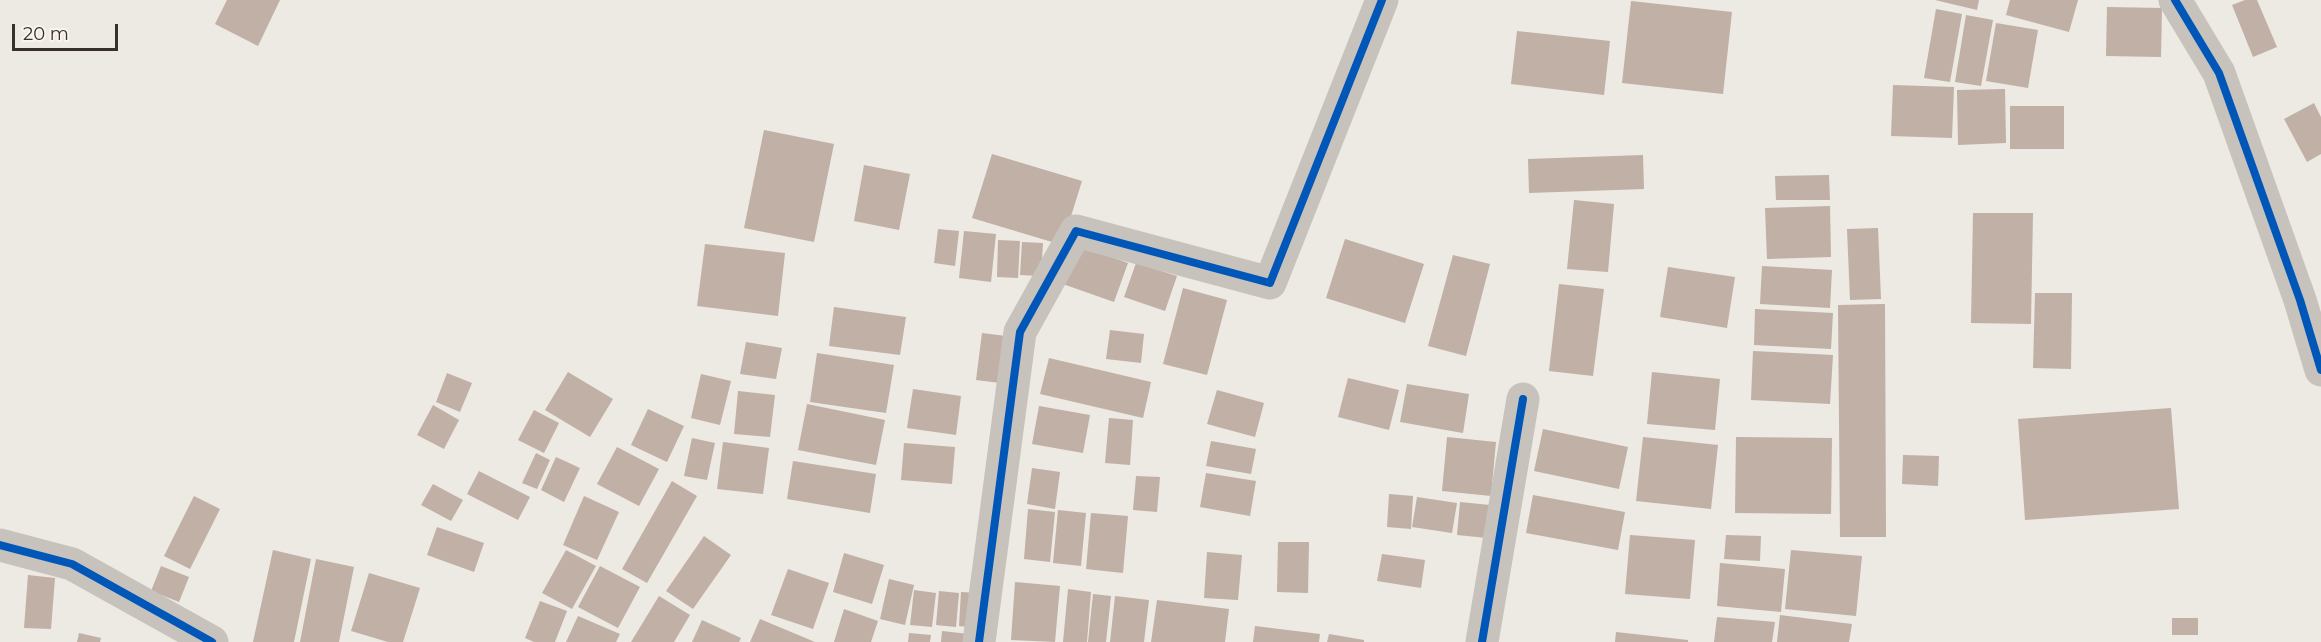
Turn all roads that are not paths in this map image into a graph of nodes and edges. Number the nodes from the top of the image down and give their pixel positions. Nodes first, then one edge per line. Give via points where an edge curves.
1 (1382, 0) edge
2 (2175, 0) edge
3 (2321, 370) edge
4 (1523, 399) dead end
5 (0, 545) edge
6 (212, 642) edge
7 (979, 642) edge
8 (1482, 642) edge

1 - 7 street via 1270,283 1076,231 1020,332
2 - 3 street via 2219,73
4 - 8 street
5 - 6 street via 72,564

